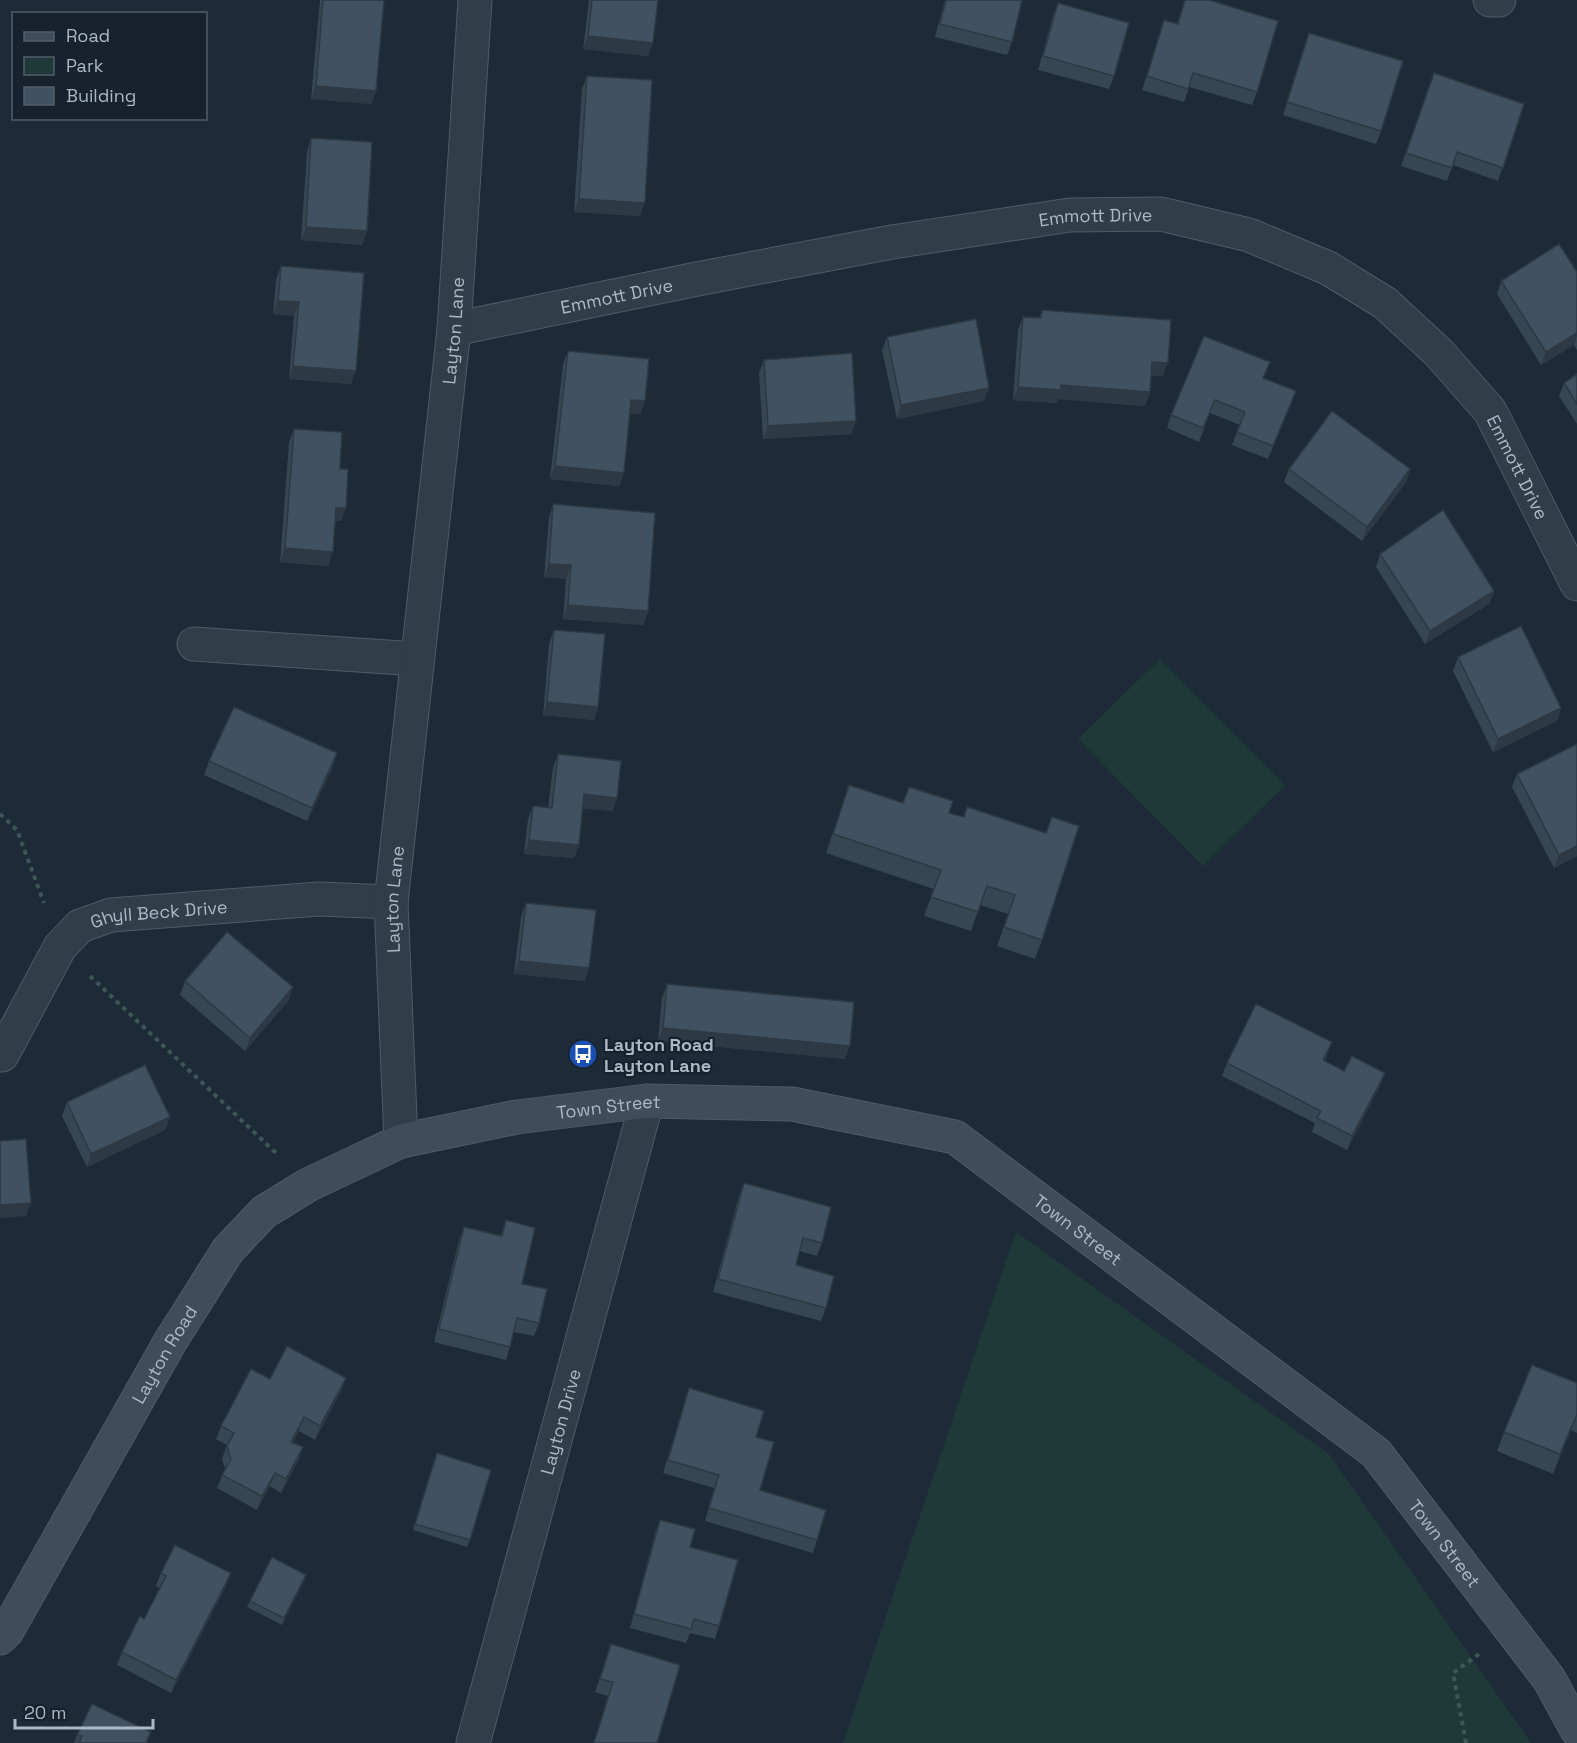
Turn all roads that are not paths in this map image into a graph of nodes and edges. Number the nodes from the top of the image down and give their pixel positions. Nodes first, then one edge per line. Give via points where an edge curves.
1 (475, 0) edge
2 (1490, 0) edge
3 (1499, 0) edge
4 (454, 329) junction
5 (1577, 584) edge
6 (194, 644) dead end
7 (417, 659) junction
8 (391, 902) junction
9 (2, 1055) dead end
10 (647, 1101) junction
11 (401, 1141) junction
12 (0, 1638) edge
13 (1577, 1730) edge
14 (473, 1743) edge

1 - 4 street, Layton Lane
2 - 3 street
4 - 5 street, Emmott Drive via 892,242 1070,215 1161,214 1249,235 1328,268 1385,303 1439,352 1490,411
4 - 7 street, Layton Lane
6 - 7 street
7 - 8 street, Layton Lane
8 - 9 street, Ghyll Beck Drive via 319,899 111,915 80,926 60,947
8 - 11 street, Layton Lane
10 - 11 street, Town Street via 517,1117
10 - 13 street, Town Street via 792,1104 955,1137 1376,1453 1549,1679
10 - 14 street, Layton Drive
11 - 12 street, Layton Road via 308,1185 264,1212 228,1250 170,1342

